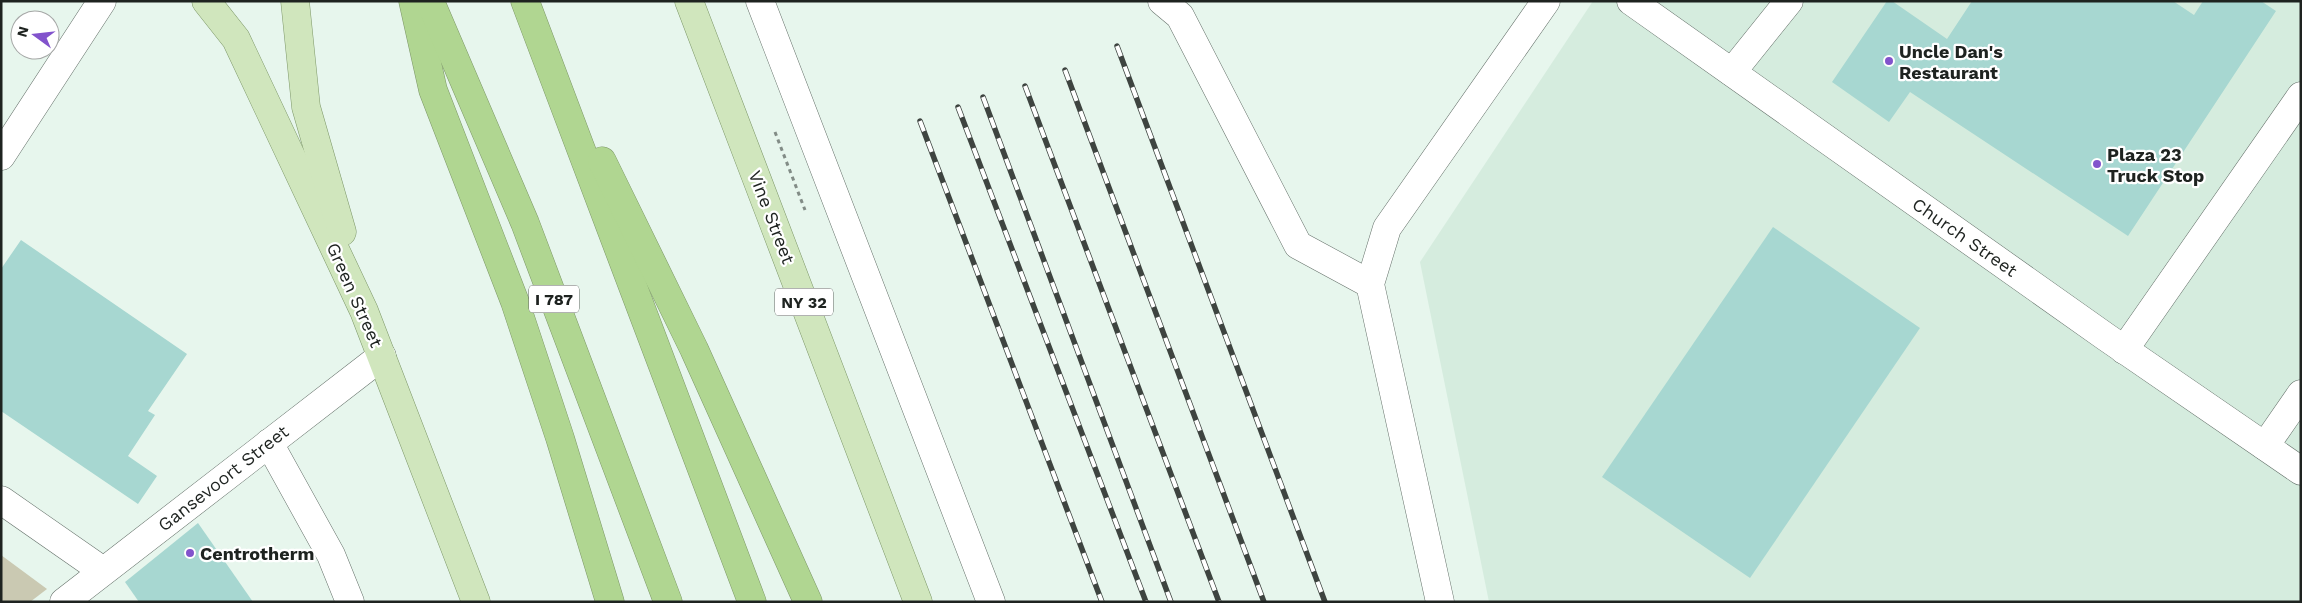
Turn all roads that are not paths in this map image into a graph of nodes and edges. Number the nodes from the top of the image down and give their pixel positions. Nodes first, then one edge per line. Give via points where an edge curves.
1 (102, 1) edge
2 (206, 1) edge
3 (294, 1) edge
4 (413, 1) edge
5 (430, 1) edge
6 (689, 1) edge
7 (760, 1) edge
8 (1162, 1) edge
9 (1546, 1) edge
10 (1631, 1) edge
11 (1789, 1) edge
12 (529, 12) edge
13 (1732, 72) junction
14 (2301, 96) edge
15 (1, 156) edge
16 (1370, 284) junction
17 (364, 311) junction
18 (2124, 350) junction
19 (382, 356) junction
20 (2301, 394) edge
21 (269, 443) junction
22 (2265, 446) junction
23 (2301, 471) edge
24 (1, 500) edge
25 (103, 571) junction
26 (71, 600) edge
27 (350, 602) edge
28 (476, 602) edge
29 (610, 602) edge
30 (668, 602) edge
31 (752, 602) edge
32 (808, 602) edge
33 (918, 602) edge
34 (991, 602) edge
35 (1440, 602) edge

1 - 15 street
2 - 17 main road, Green Street via 236,39
3 - 17 main road via 306,107
4 - 29 highway via 433,90 515,302
5 - 30 highway, I 787 via 525,223
6 - 33 main road, Vine Street / NY 32
7 - 34 street
8 - 16 street via 1180,16 1298,245
9 - 16 street via 1387,228
10 - 13 street, Church Street
11 - 13 street
12 - 31 highway
12 - 32 highway via 650,256
13 - 18 street, Church Street
14 - 18 street
16 - 35 street
17 - 19 main road, Green Street
18 - 22 street, Church Street
19 - 21 street, Gansevoort Street
19 - 28 main road, Green Street
20 - 22 street
21 - 25 street, Gansevoort Street
21 - 27 street via 331,555
22 - 23 street, Church Street
24 - 25 street
25 - 26 street, Gansevoort Street

